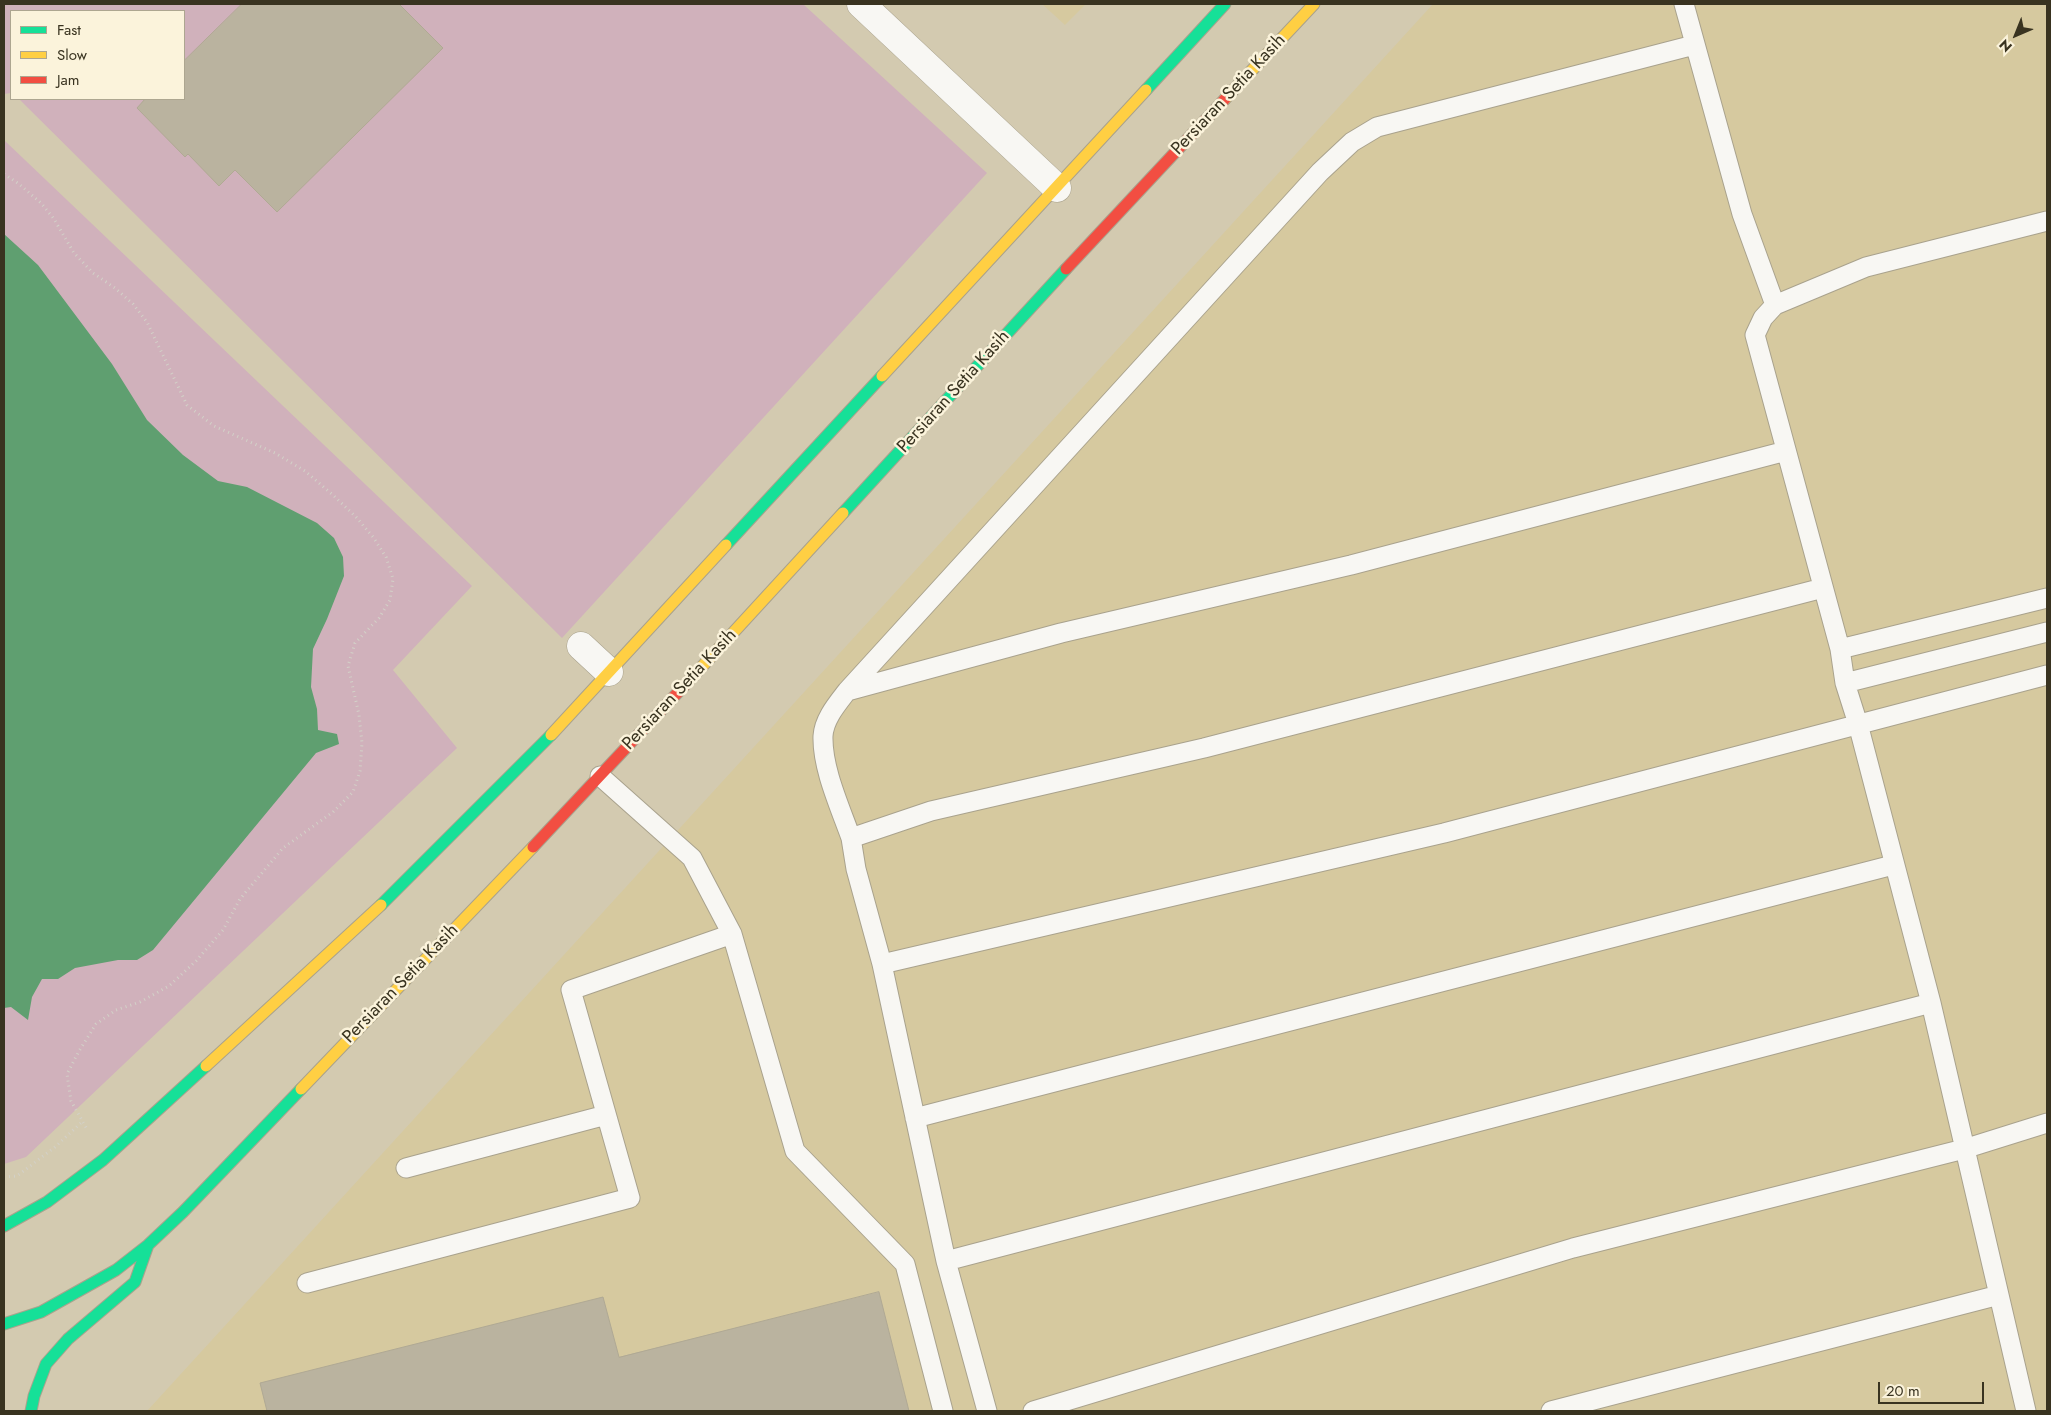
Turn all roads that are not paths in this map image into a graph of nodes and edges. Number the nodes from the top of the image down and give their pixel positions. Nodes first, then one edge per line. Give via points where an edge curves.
1 (861, 4) edge
2 (1225, 4) edge
3 (1314, 4) edge
4 (1684, 4) edge
5 (1694, 45) junction
6 (1057, 188) junction
7 (2047, 221) edge
8 (1775, 305) junction
9 (1786, 451) junction
10 (1824, 588) junction
11 (2047, 598) edge
12 (2047, 632) edge
13 (581, 646) dead end
14 (1840, 649) junction
15 (609, 672) junction
16 (2047, 675) edge
17 (1845, 683) junction
18 (847, 691) junction
19 (1858, 724) junction
20 (600, 776) junction
21 (851, 838) junction
22 (1893, 865) junction
23 (732, 934) junction
24 (882, 964) junction
25 (1931, 1003) junction
26 (606, 1115) junction
27 (915, 1118) junction
28 (2047, 1124) edge
29 (1964, 1149) junction
30 (406, 1168) dead end
31 (4, 1226) edge
32 (148, 1245) junction
33 (946, 1261) junction
34 (307, 1283) dead end
35 (1999, 1295) junction
36 (4, 1324) edge
37 (31, 1411) edge
38 (943, 1411) edge
39 (987, 1411) edge
40 (1033, 1411) edge
41 (1551, 1411) edge
42 (2026, 1411) edge

1 - 6 street
2 - 6 street
3 - 20 street, Persiaran Setia Kasih
4 - 5 lane
5 - 8 lane via 1742,214
5 - 18 lane via 1378,127 1352,142 1320,172
6 - 15 street
7 - 8 lane via 1866,267
8 - 9 lane via 1763,318 1755,335
9 - 10 lane
9 - 18 lane via 1351,565 1061,633
10 - 14 lane
10 - 21 lane via 1204,748 931,811
11 - 14 lane
12 - 17 lane
13 - 15 street
14 - 17 lane
15 - 31 street via 534,753 360,926 103,1160 47,1202
16 - 19 lane
17 - 19 lane
18 - 21 lane via 832,711 823,734 826,759
19 - 22 lane
19 - 24 lane via 1444,832
20 - 23 lane via 692,858
20 - 32 street, Persiaran Setia Kasih
21 - 24 lane via 856,870
22 - 25 lane
22 - 27 lane
23 - 26 lane via 571,990
23 - 38 lane via 795,1151 904,1264
24 - 27 lane
25 - 29 lane
25 - 33 lane
26 - 30 lane
26 - 34 lane via 630,1198
27 - 33 lane
28 - 29 lane
29 - 35 lane
29 - 40 lane via 1574,1248
32 - 36 street, Persiaran Setia Kasih via 116,1270 41,1312
32 - 37 street via 135,1282 68,1339 46,1364
33 - 39 lane
35 - 41 lane
35 - 42 lane

